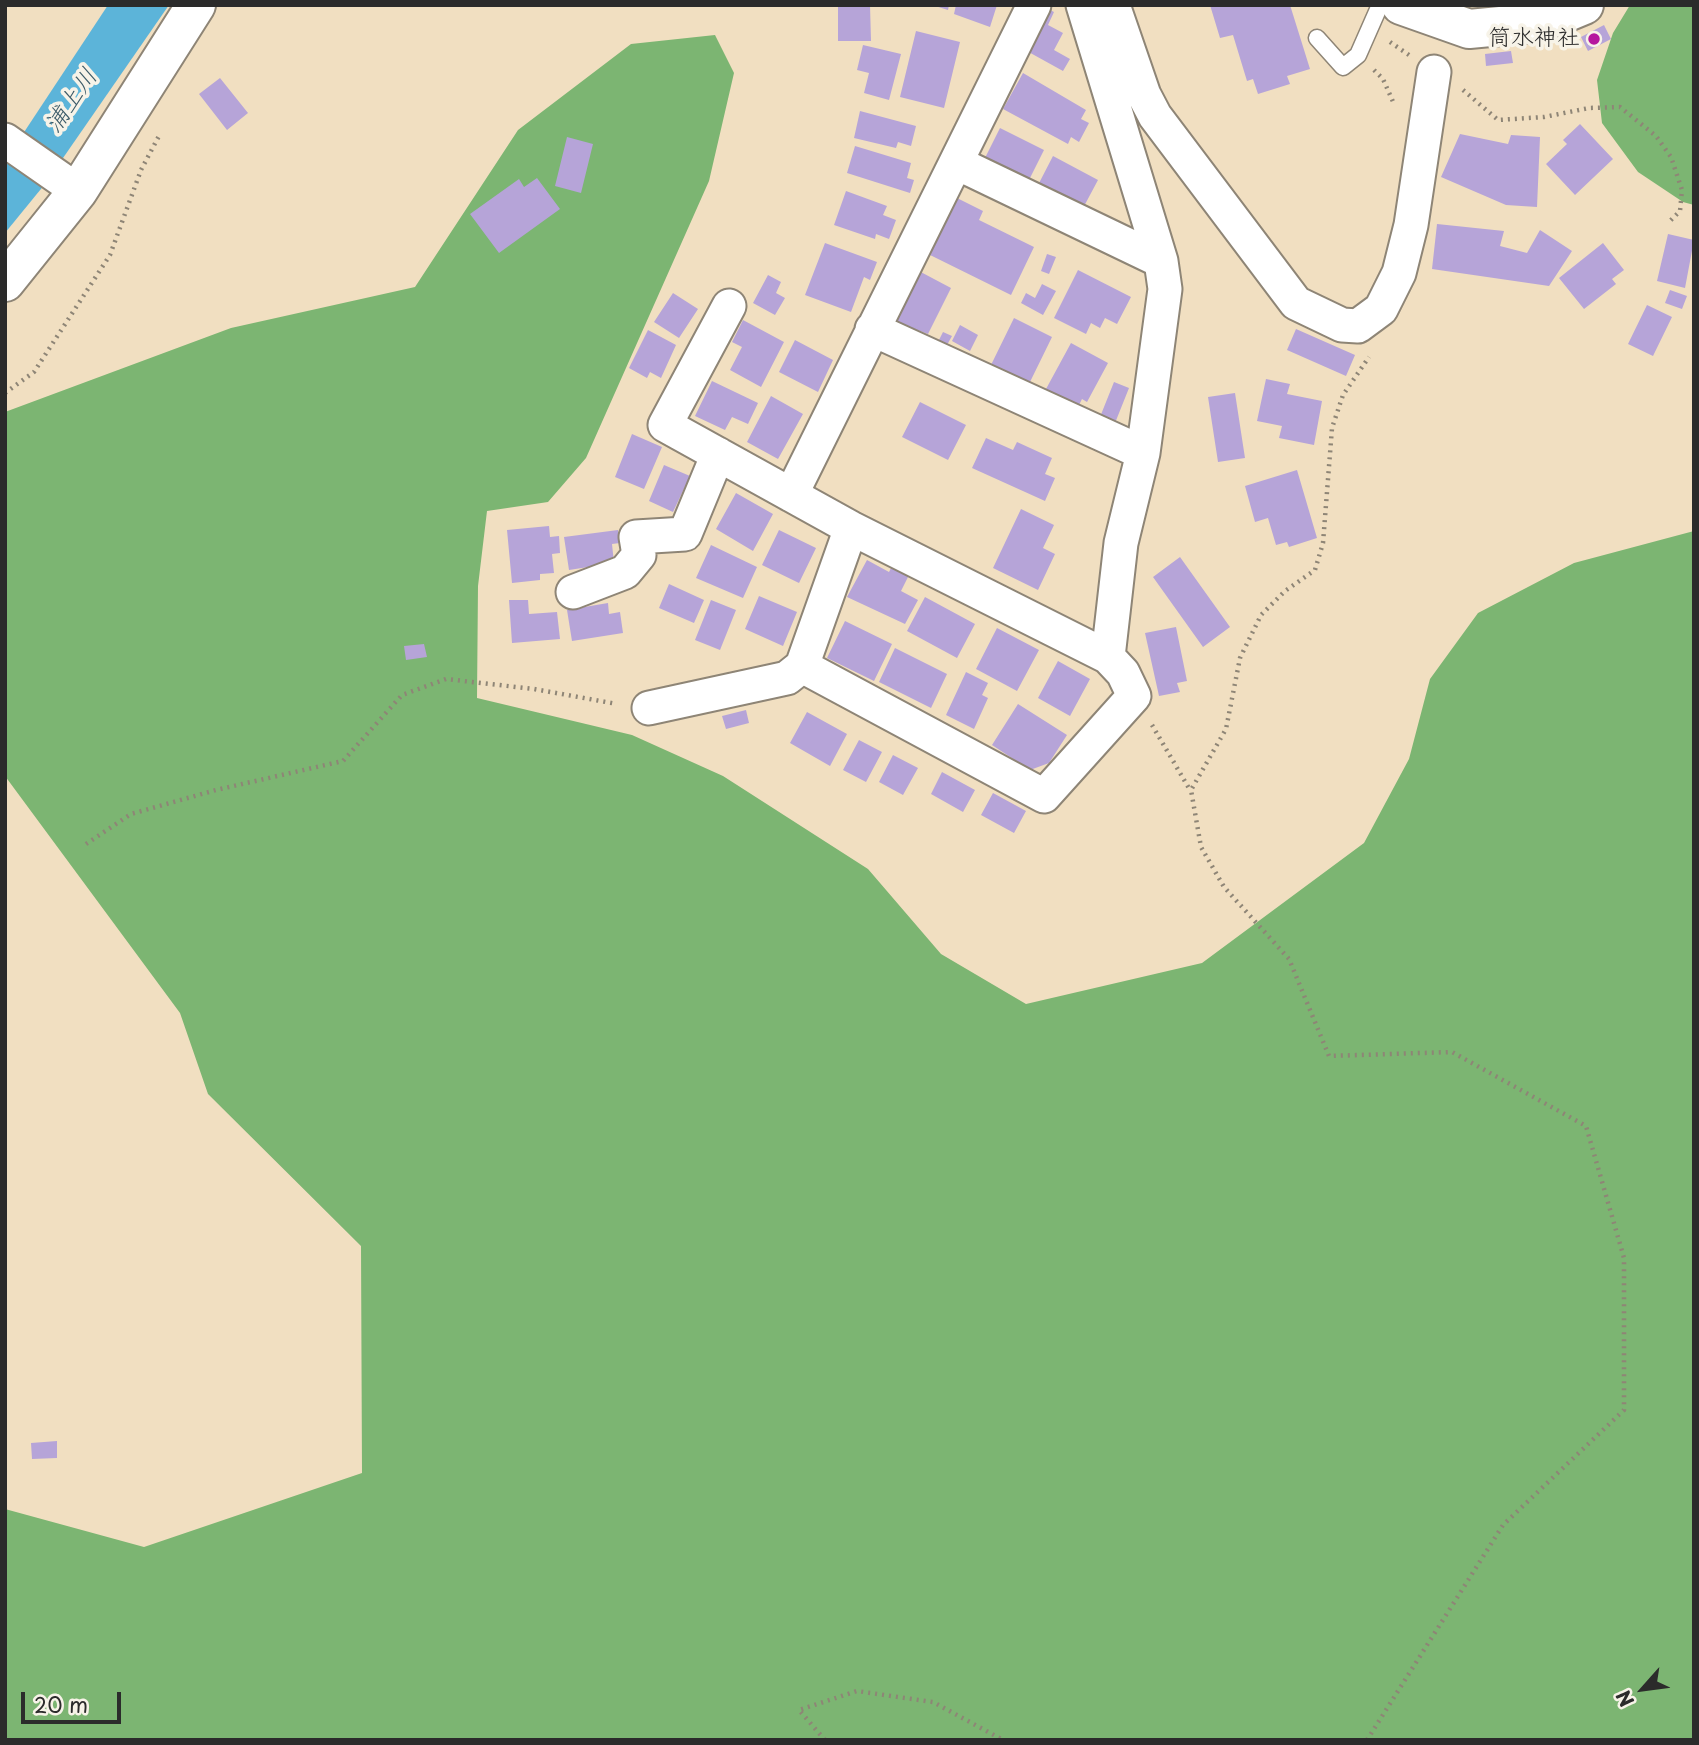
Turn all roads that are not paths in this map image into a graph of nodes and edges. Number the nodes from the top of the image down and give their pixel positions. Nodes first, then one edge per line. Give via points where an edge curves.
1 (196, 5) edge
2 (1034, 5) edge
3 (1083, 5) edge
4 (1113, 5) edge
5 (1380, 5) edge
6 (1401, 5) edge
7 (1584, 5) edge
8 (1317, 38) dead end
9 (1434, 72) road end
10 (5, 140) edge
11 (957, 163) junction
12 (69, 185) junction
13 (1161, 261) junction
14 (5, 282) edge
15 (729, 306) dead end
16 (872, 329) junction
17 (1143, 453) junction
18 (718, 454) junction
19 (791, 495) junction
20 (851, 528) junction
21 (573, 592) dead end
22 (1108, 657) junction
23 (802, 666) junction
24 (649, 708) road end

1 - 12 street
2 - 11 street
3 - 13 street
4 - 9 street via 1143,95 1155,116 1296,303 1342,325 1358,326 1381,309 1399,273 1411,225
5 - 8 lane via 1358,55 1343,67
6 - 7 street via 1469,29 1543,22
10 - 12 street
11 - 13 street
11 - 16 street
12 - 14 street
13 - 17 street via 1165,289
15 - 18 street via 665,425
16 - 17 street
16 - 19 street
17 - 22 street via 1121,543
18 - 19 street
18 - 21 street via 685,534 636,537 639,555 625,572
19 - 20 street
20 - 22 street
20 - 23 street
22 - 23 street via 1123,673 1134,696 1044,796
23 - 24 street via 787,678

